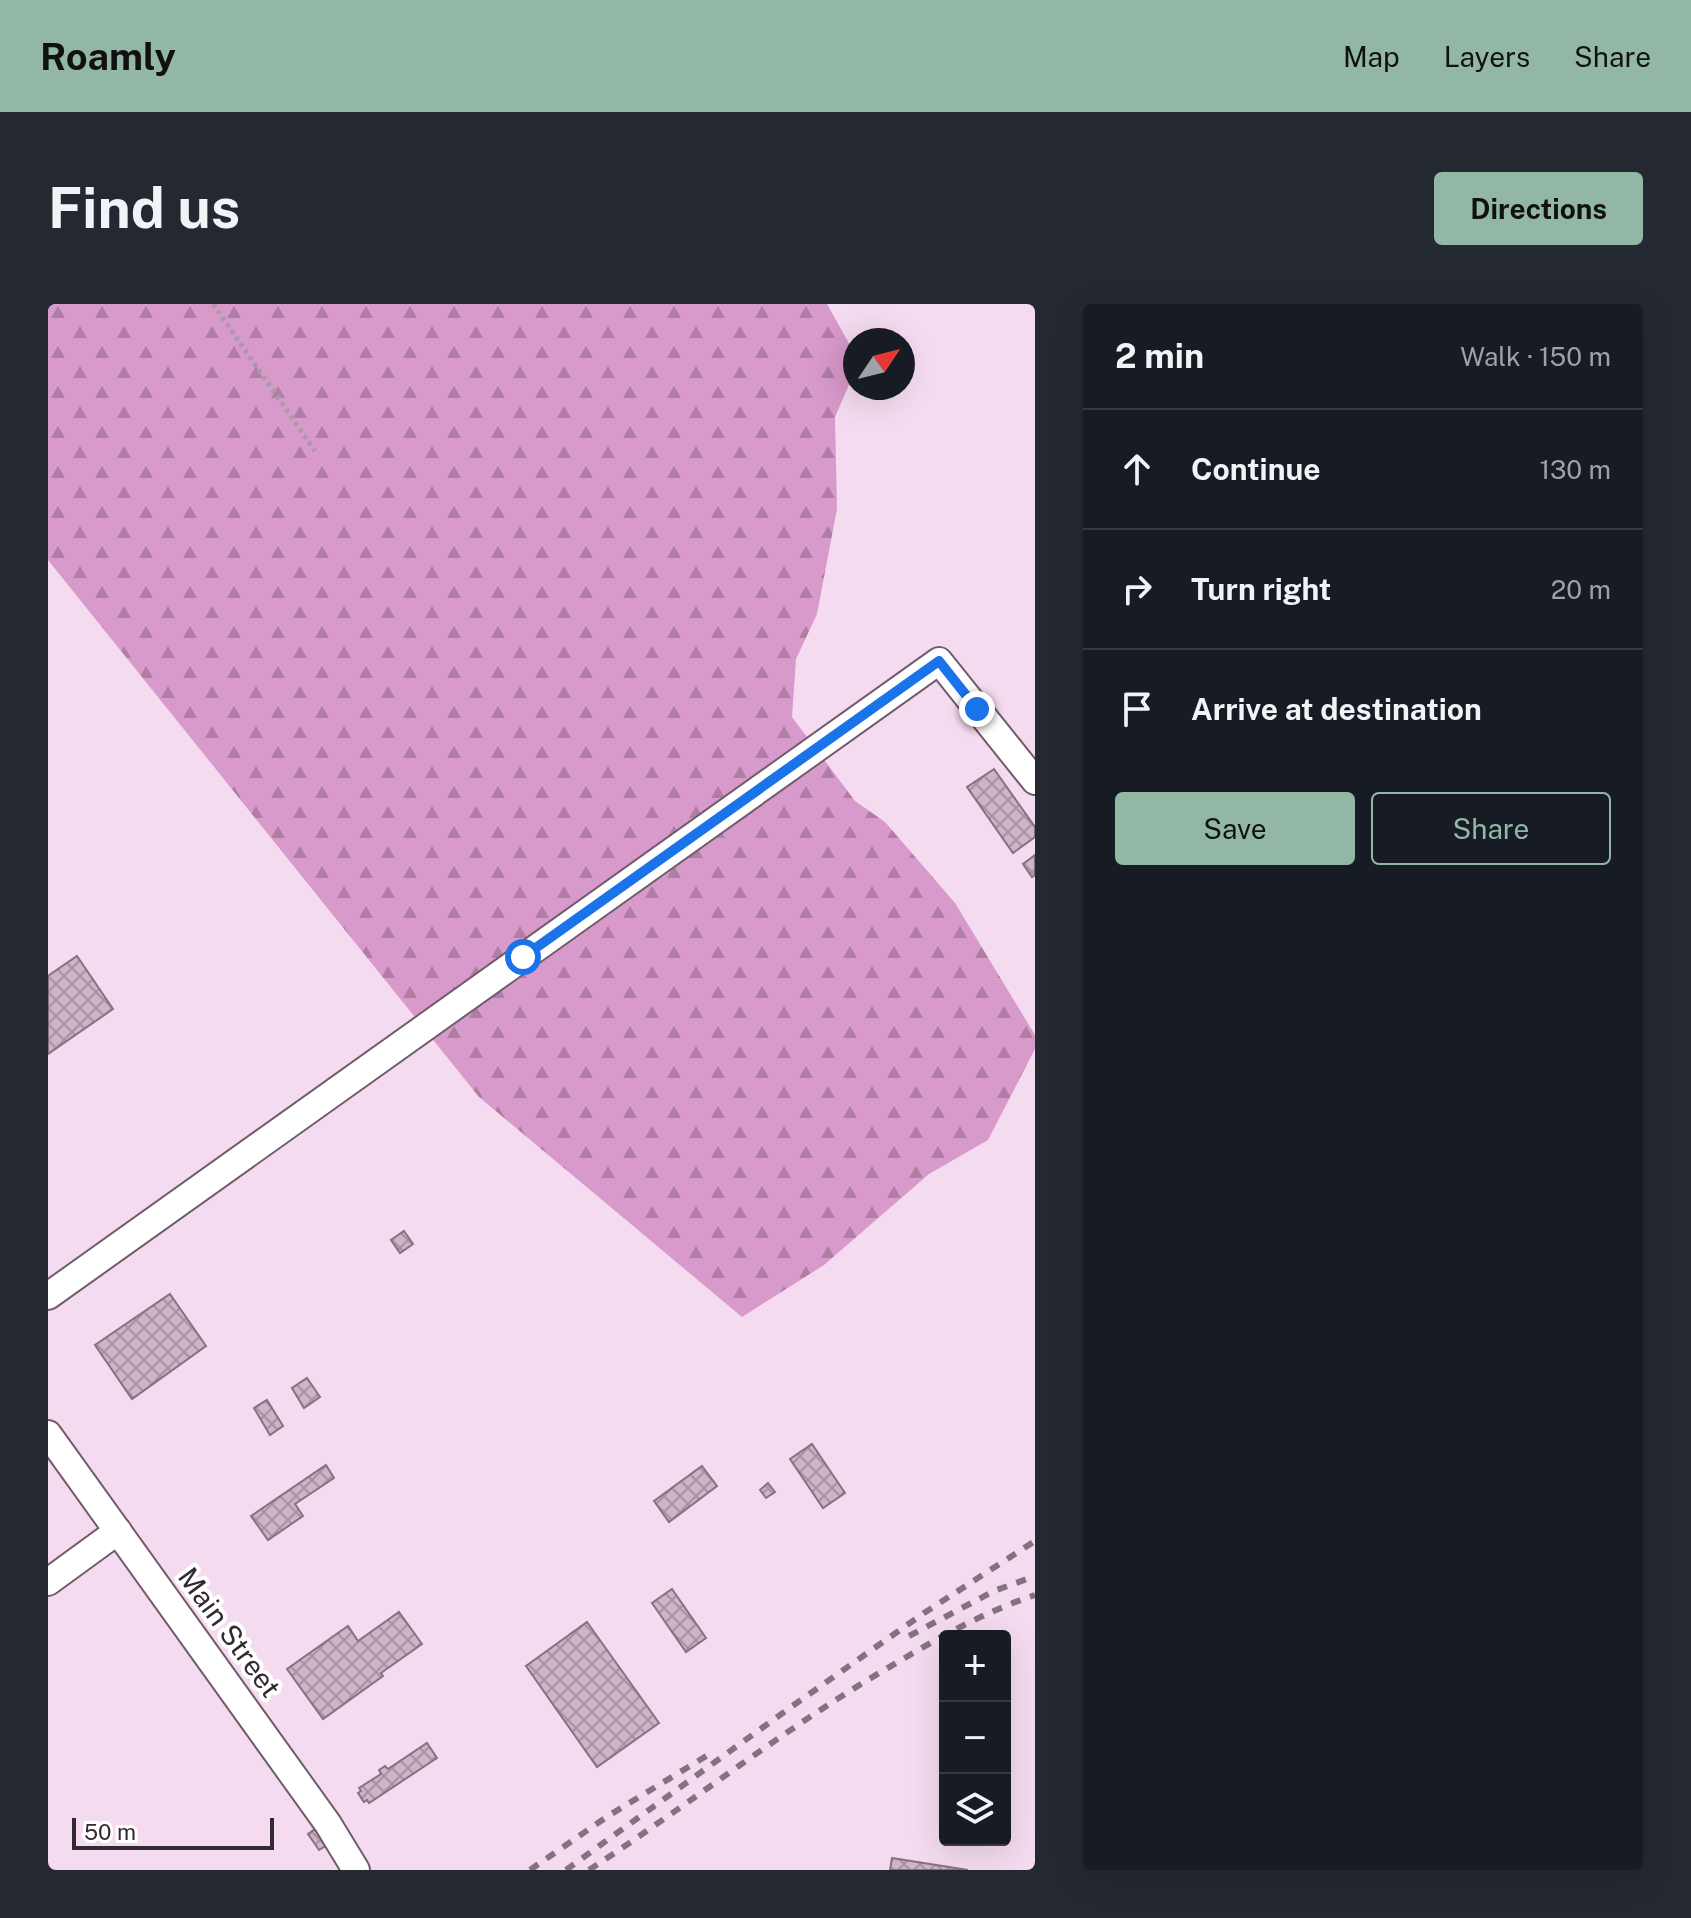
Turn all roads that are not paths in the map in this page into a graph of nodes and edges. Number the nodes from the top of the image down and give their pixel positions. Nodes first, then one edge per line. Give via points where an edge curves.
1 (1035, 781) edge
2 (48, 1296) edge
3 (48, 1434) edge
4 (118, 1531) junction
5 (48, 1582) edge
6 (356, 1870) edge

1 - 2 street via 939,661
3 - 4 street, Main Street
4 - 5 street
4 - 6 street, Main Street

